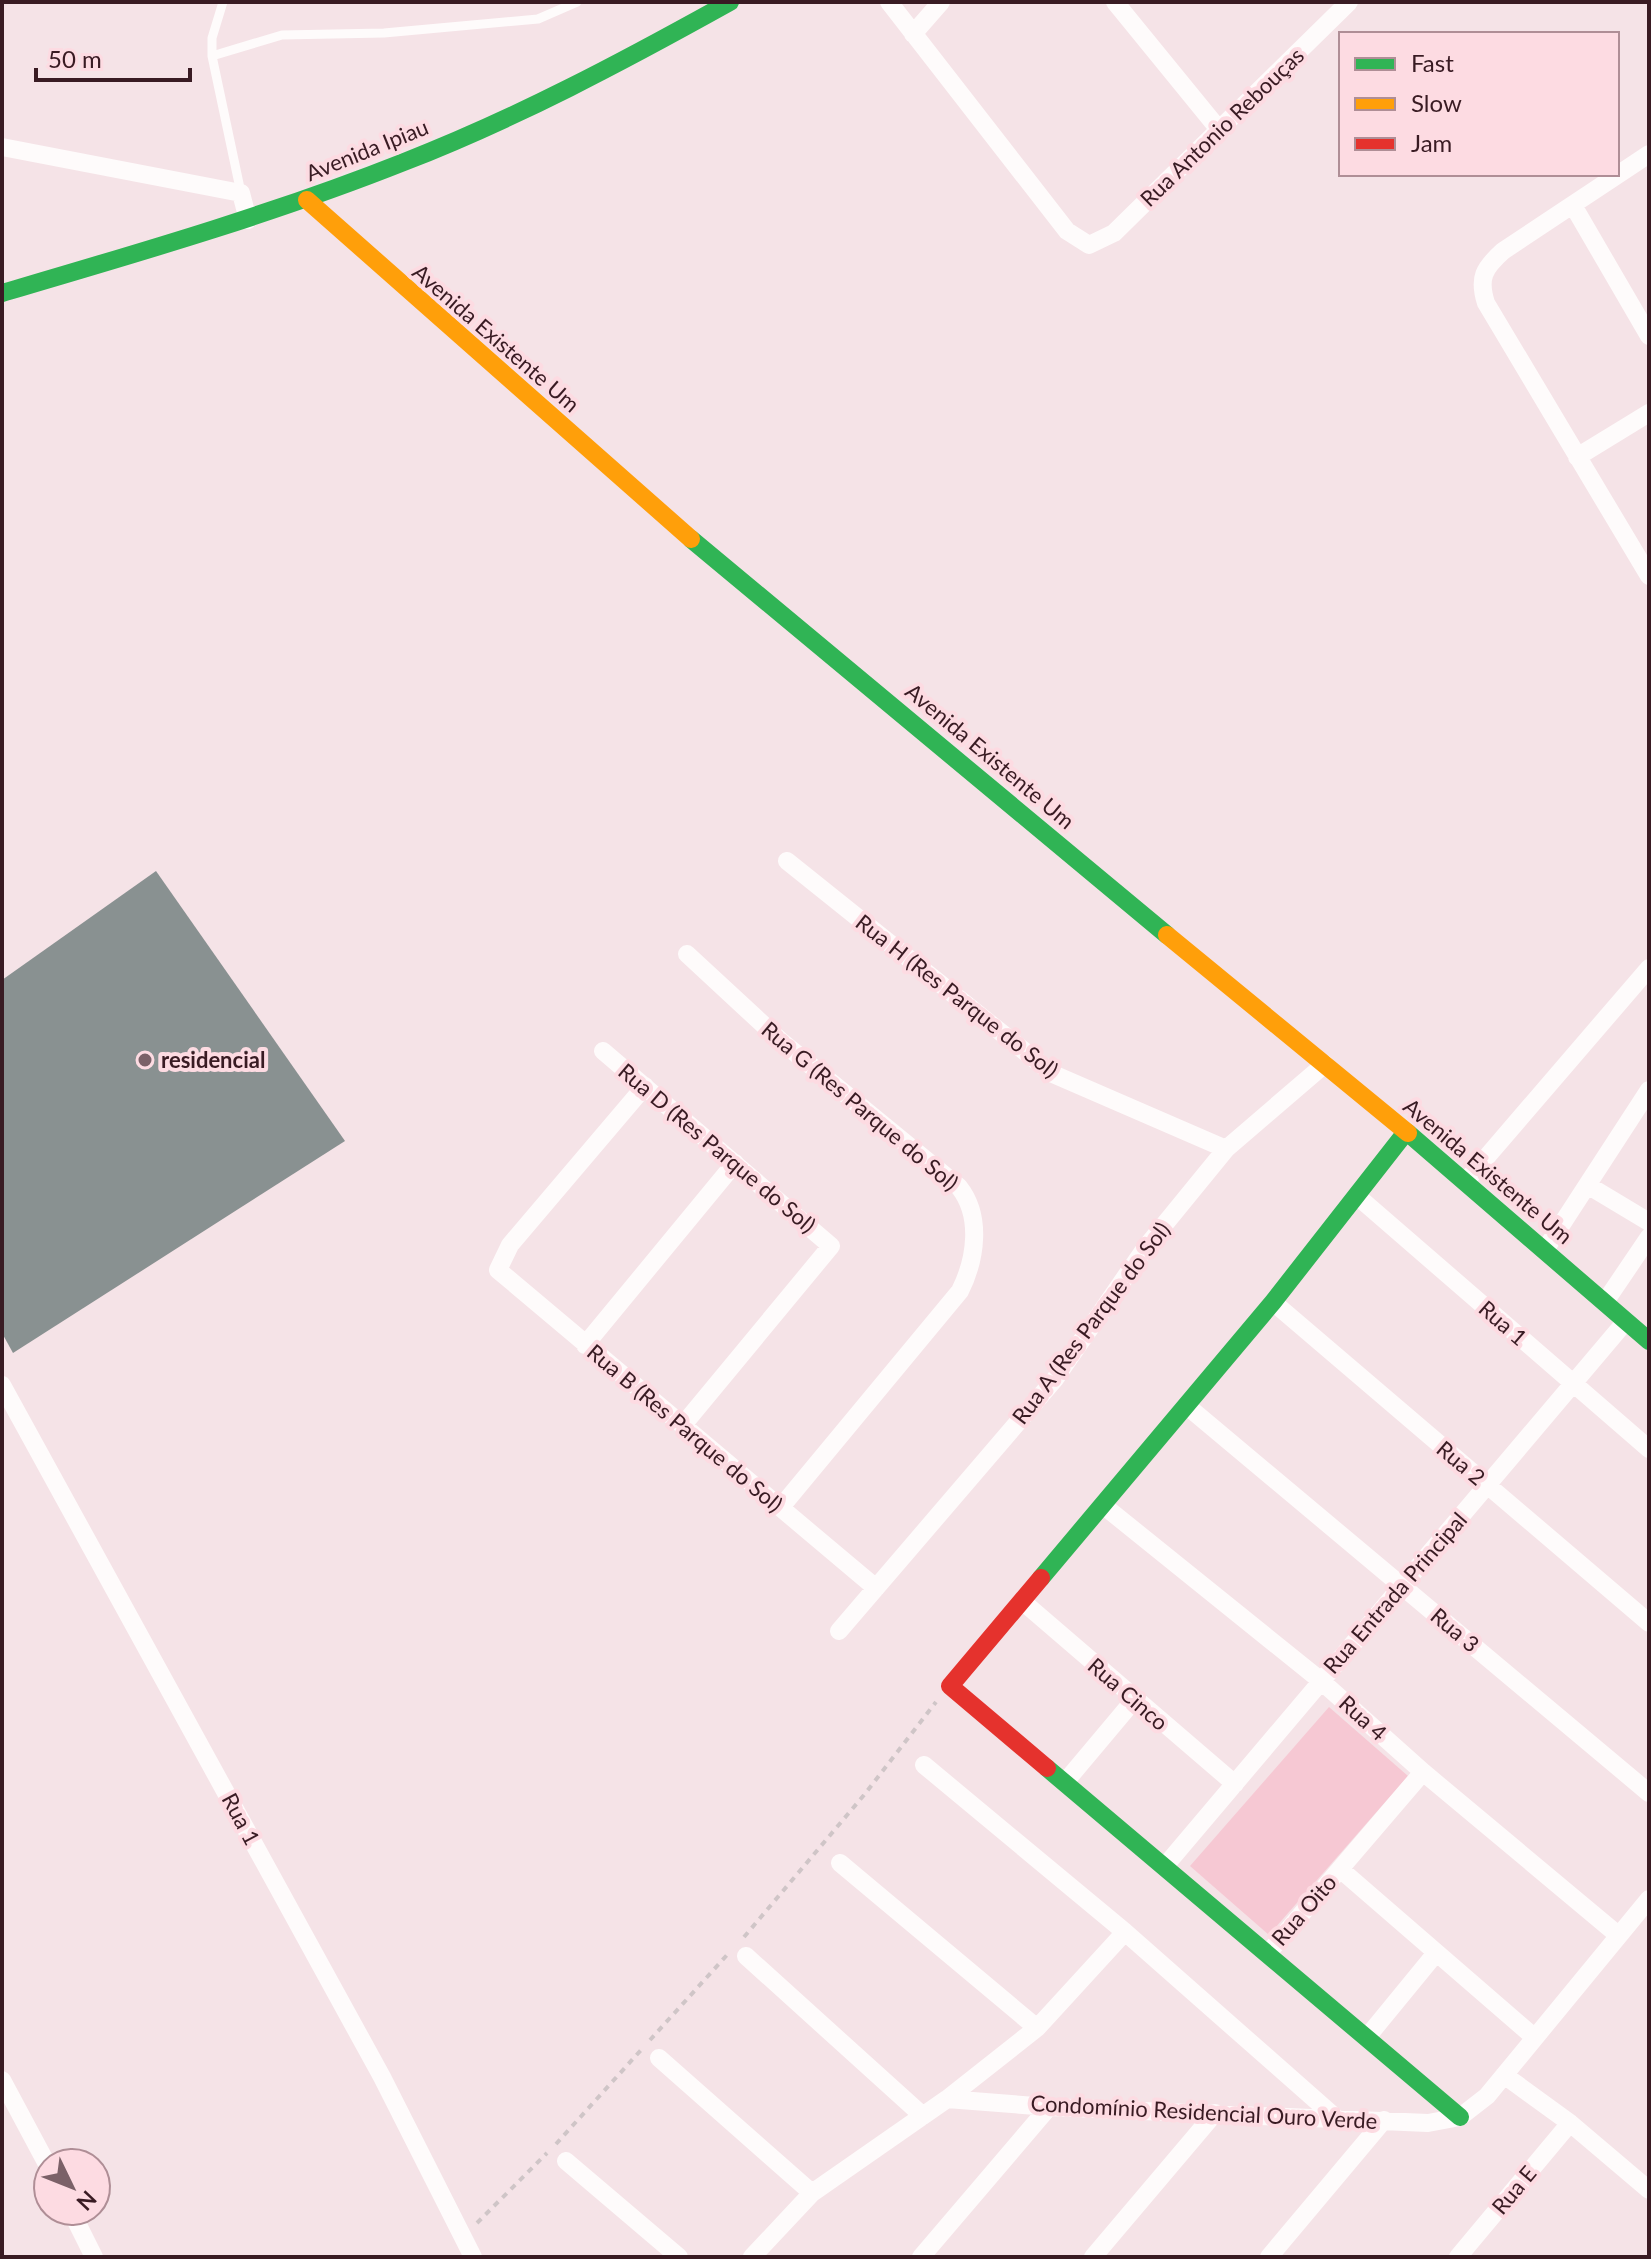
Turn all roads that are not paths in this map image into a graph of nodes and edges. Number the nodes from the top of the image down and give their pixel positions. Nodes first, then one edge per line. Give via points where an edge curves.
1 (223, 2) edge
2 (577, 2) edge
3 (730, 2) edge
4 (889, 2) edge
5 (941, 2) edge
6 (1349, 2) edge
7 (1123, 5) edge
8 (913, 34) junction
9 (212, 56) junction
10 (1221, 132) junction
11 (2, 147) edge
12 (1649, 154) edge
13 (1619, 175) edge
14 (1618, 176) edge
15 (241, 193) junction
16 (307, 200) junction
17 (1574, 207) junction
18 (248, 220) junction
19 (2, 293) edge
20 (1649, 336) edge
21 (1649, 413) edge
22 (1577, 457) junction
23 (1649, 576) edge
24 (787, 861) dead end
25 (687, 954) dead end
26 (1649, 968) edge
27 (603, 1051) dead end
28 (1325, 1064) junction
29 (645, 1086) junction
30 (1649, 1090) edge
31 (1406, 1132) junction
32 (1226, 1149) junction
33 (735, 1163) junction
34 (1466, 1181) junction
35 (1589, 1186) junction
36 (1357, 1196) junction
37 (1649, 1222) edge
38 (1649, 1237) edge
39 (1545, 1250) junction
40 (1273, 1302) junction
41 (1605, 1302) junction
42 (1626, 1321) junction
43 (1649, 1341) edge
44 (585, 1345) junction
45 (2, 1385) edge
46 (1573, 1385) junction
47 (1187, 1406) junction
48 (683, 1425) junction
49 (1649, 1449) edge
50 (1487, 1485) junction
51 (1104, 1506) junction
52 (781, 1507) junction
53 (1401, 1585) junction
54 (876, 1588) junction
55 (1022, 1601) junction
56 (1649, 1623) edge
57 (839, 1631) dead end
58 (1320, 1680) junction
59 (1134, 1700) junction
60 (924, 1765) dead end
61 (1423, 1772) junction
62 (1066, 1781) junction
63 (1235, 1784) junction
64 (1649, 1793) edge
65 (840, 1863) dead end
66 (1165, 1866) junction
67 (1340, 1869) junction
68 (1649, 1899) edge
69 (1125, 1932) junction
70 (1618, 1935) junction
71 (740, 1949) road end
72 (1269, 1952) junction
73 (1436, 1953) junction
74 (1037, 2028) junction
75 (1368, 2036) junction
76 (1534, 2037) junction
77 (659, 2058) dead end
78 (1504, 2075) junction
79 (2, 2080) edge
80 (947, 2099) junction
81 (1049, 2107) junction
82 (1215, 2113) junction
83 (923, 2116) junction
84 (1460, 2117) junction
85 (1336, 2118) junction
86 (1384, 2120) junction
87 (1570, 2123) junction
88 (38, 2147) edge
89 (566, 2161) dead end
90 (1649, 2190) edge
91 (812, 2193) junction
92 (79, 2227) edge
93 (94, 2257) edge
94 (473, 2257) edge
95 (679, 2257) edge
96 (752, 2257) edge
97 (921, 2257) edge
98 (1093, 2257) edge
99 (1269, 2257) edge
100 (1458, 2257) edge

1 - 9 lane
2 - 9 lane via 538,19 384,33 282,35
3 - 16 street, Avenida Ipiau via 591,79
4 - 8 street
5 - 8 street
6 - 10 street, Rua Antonio Rebouças
7 - 10 street
8 - 10 street, Rua Antonio Rebouças via 1067,231 1089,245 1114,233
9 - 15 lane
11 - 15 street
12 - 13 street
14 - 17 street
15 - 18 street
16 - 18 street, Avenida Ipiau
16 - 28 street, Avenida Existente Um via 435,319 699,544
17 - 20 street
17 - 22 street via 1488,264 1481,288
18 - 19 street, Avenida Ipiau
21 - 22 street
22 - 23 street
24 - 32 street, Rua H (Res Parque do Sol) via 1053,1074
25 - 52 street, Rua G (Res Parque do Sol) via 782,1042 959,1187 972,1213 972,1258 960,1291
26 - 34 street
27 - 29 street, Rua D (Res Parque do Sol)
28 - 31 street, Avenida Existente Um
28 - 32 street, Rua A (Res Parque do Sol)
29 - 33 street, Rua D (Res Parque do Sol)
29 - 44 street, Rua B (Res Parque do Sol) via 498,1265 501,1274
30 - 35 street
31 - 34 street, Avenida Existente Um
31 - 36 street
32 - 54 street, Rua A (Res Parque do Sol) via 1146,1247 1055,1379
33 - 44 street
33 - 48 street, Rua D (Res Parque do Sol) via 831,1246
34 - 39 street, Avenida Existente Um
35 - 37 street
35 - 39 street
36 - 40 street
36 - 46 street, Rua 1
38 - 41 street
39 - 41 street, Avenida Existente Um
40 - 47 street
40 - 50 street, Rua 2
41 - 42 street, Avenida Existente Um
42 - 43 street, Avenida Existente Um
42 - 46 street, Rua Entrada Principal
44 - 48 street, Rua B (Res Parque do Sol)
45 - 94 street, Rua 1 via 382,2077
46 - 49 street, Rua 1
46 - 50 street, Rua Entrada Principal
47 - 51 street
47 - 53 street, Rua 3
48 - 52 street, Rua B (Res Parque do Sol)
50 - 53 street, Rua Entrada Principal
50 - 56 street, Rua 2
51 - 55 street
51 - 58 street, Rua 4
52 - 54 street, Rua B (Res Parque do Sol)
53 - 58 street, Rua Entrada Principal
53 - 64 street, Rua 3
54 - 57 street, Rua A (Res Parque do Sol)
55 - 59 street, Rua Cinco
55 - 62 street via 950,1686
58 - 61 street, Rua 4
58 - 63 street, Rua Entrada Principal
59 - 62 street
59 - 63 street, Rua Cinco
60 - 69 street
61 - 67 street, Rua Oito
61 - 70 street, Rua 4
62 - 66 street
63 - 66 street, Rua Entrada Principal
65 - 74 street
66 - 72 street
67 - 72 street, Rua Oito
67 - 73 street
68 - 70 street
69 - 74 street
69 - 85 street
70 - 76 street
71 - 83 street
72 - 75 street
73 - 75 street
73 - 76 street
74 - 80 street
75 - 84 street
76 - 78 street
77 - 91 street
78 - 84 street
78 - 87 street
79 - 88 street
80 - 81 street, Condomínio Residencial Ouro Verde
80 - 83 street
81 - 82 street, Condomínio Residencial Ouro Verde
81 - 97 street
82 - 85 street, Condomínio Residencial Ouro Verde
82 - 98 street
83 - 91 street
84 - 86 street, Condomínio Residencial Ouro Verde via 1428,2123
85 - 86 street, Condomínio Residencial Ouro Verde
86 - 99 street
87 - 90 street
87 - 100 street, Rua E
89 - 95 street
91 - 96 street
92 - 93 street

